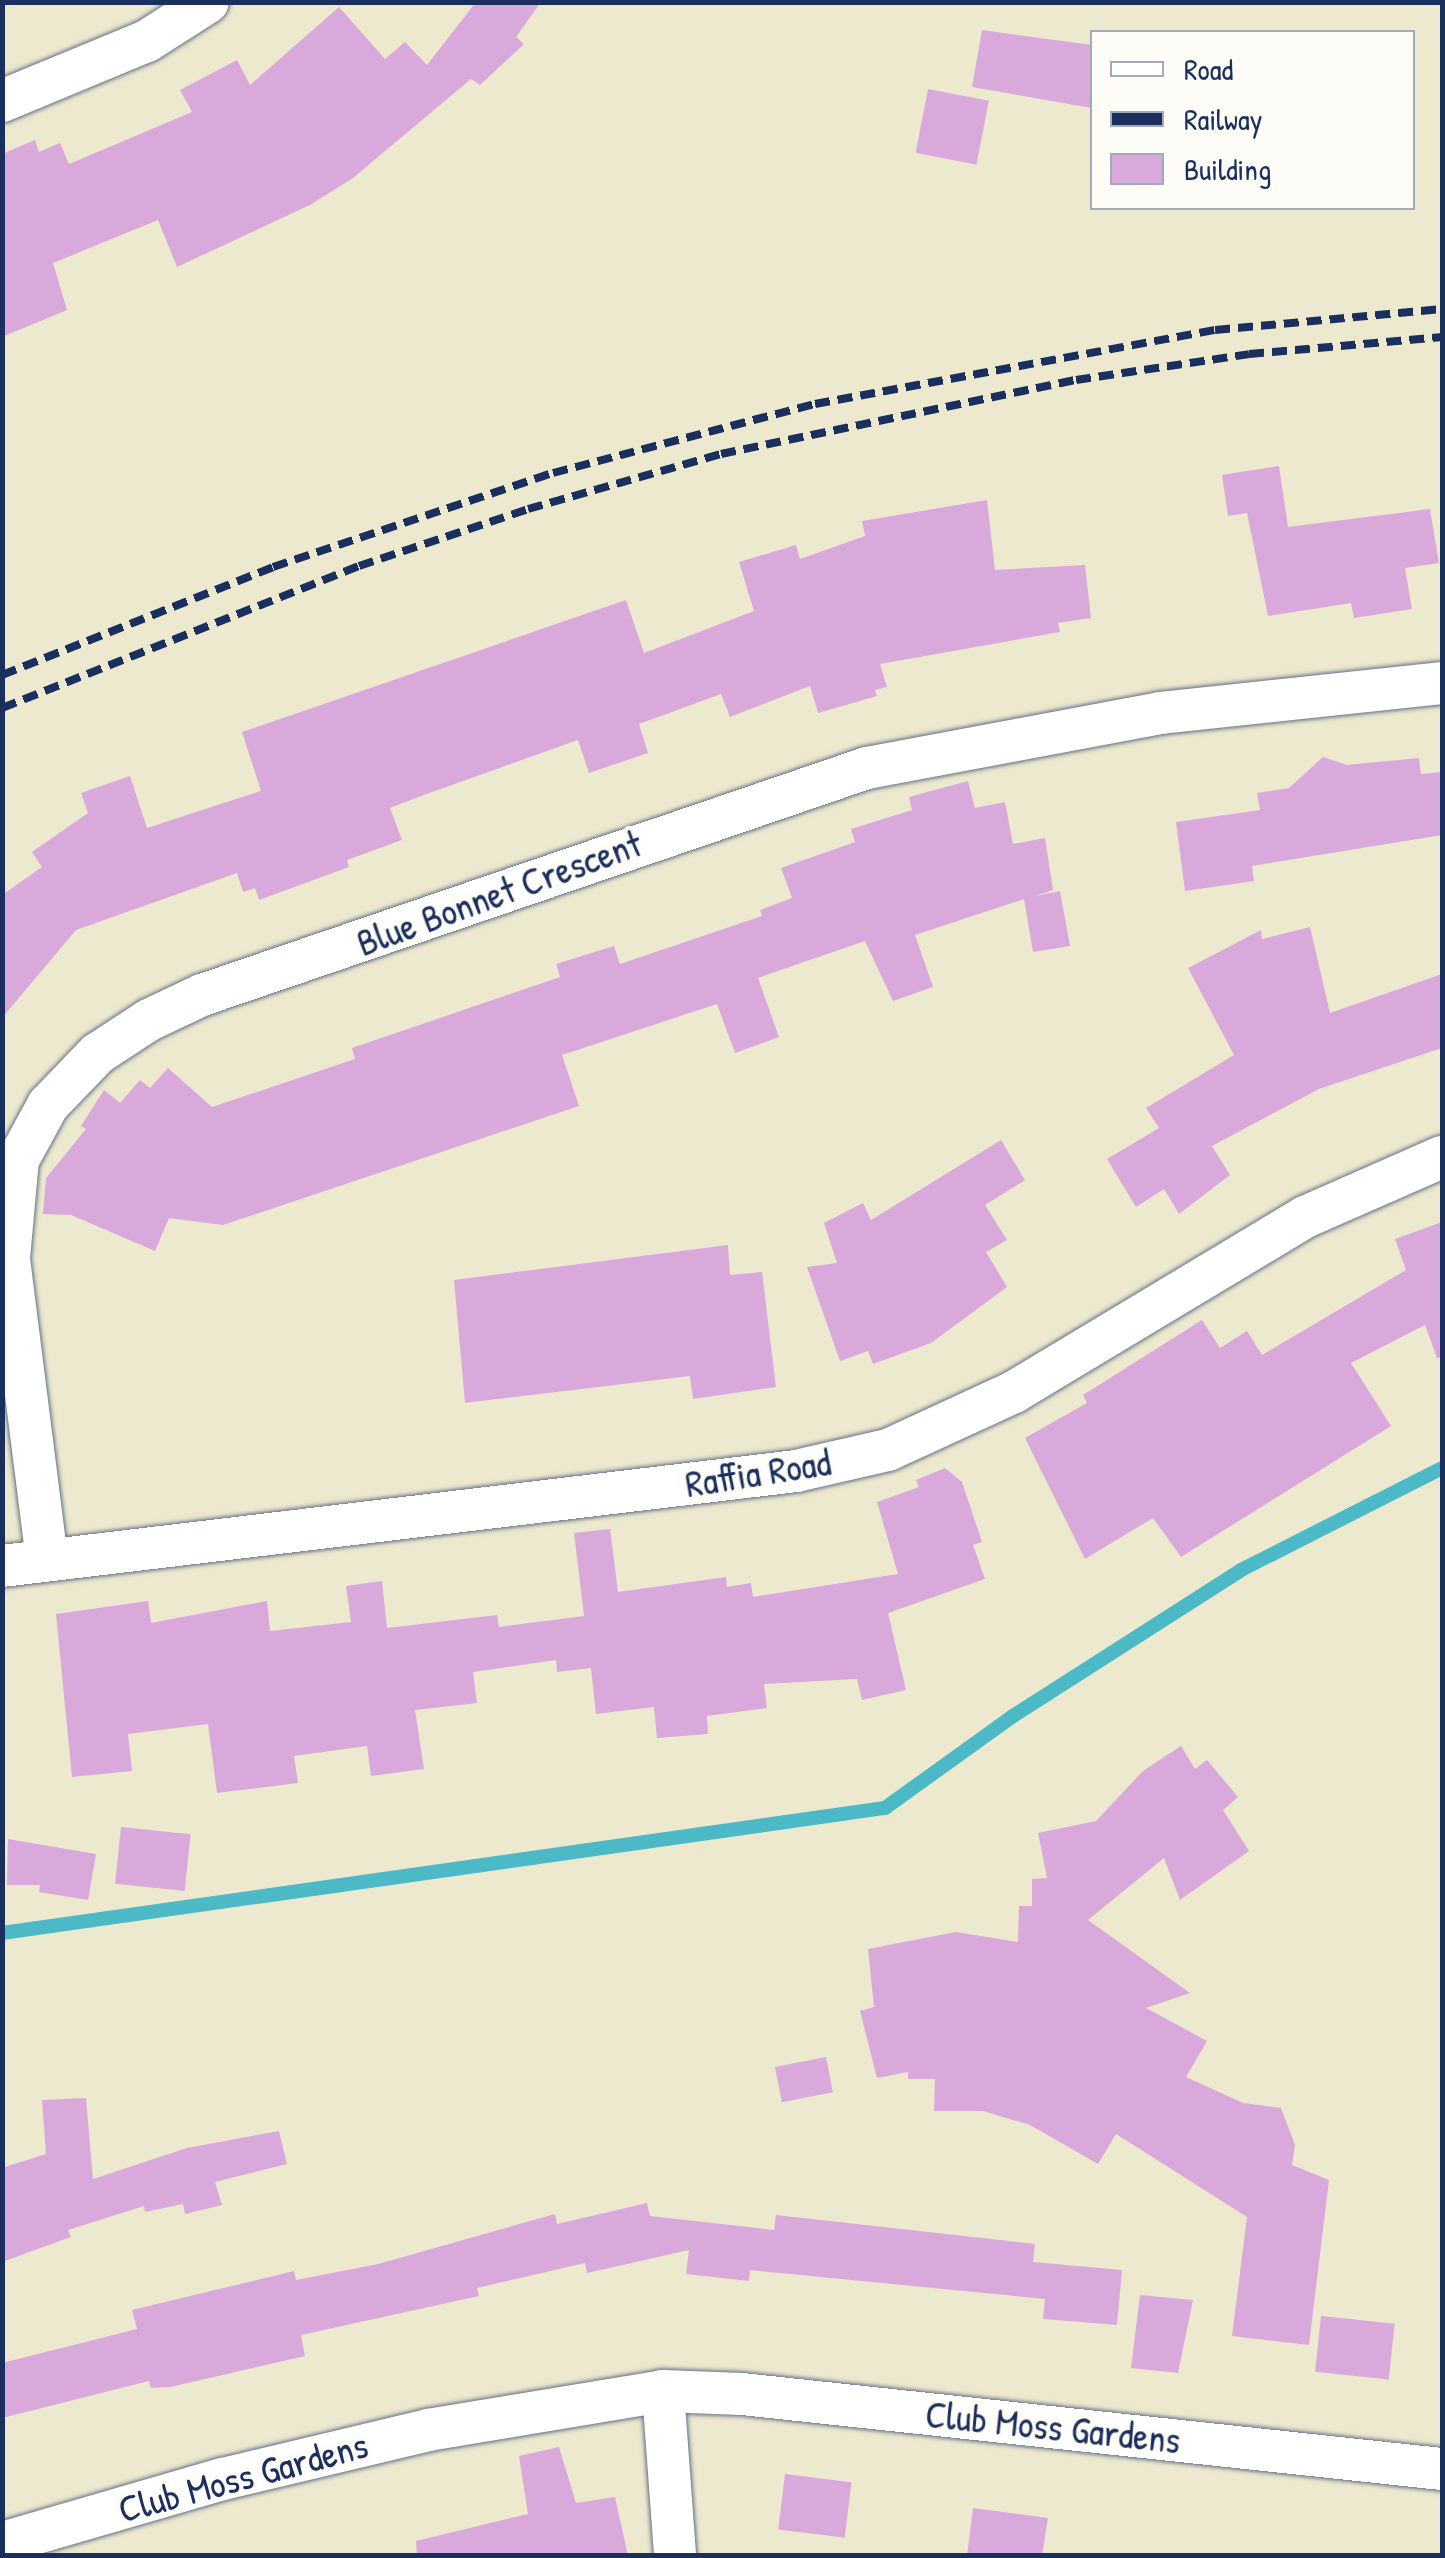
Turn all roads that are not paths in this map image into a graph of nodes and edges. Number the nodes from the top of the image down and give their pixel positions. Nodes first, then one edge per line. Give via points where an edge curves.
1 (208, 2) edge
2 (2, 101) edge
3 (1442, 683) edge
4 (1442, 1157) edge
5 (48, 1560) junction
6 (2, 1566) edge
7 (663, 2391) junction
8 (1442, 2469) edge
9 (2, 2543) edge
10 (675, 2556) edge

1 - 2 street via 147,40
3 - 5 street, Blue Bonnet Crescent via 1161,713 867,768 202,995 148,1020 97,1054 48,1105 18,1160 8,1258
4 - 5 street, Raffia Road via 1304,1216 1014,1392 888,1450 796,1471
5 - 6 street, Raffia Road
7 - 8 street, Club Moss Gardens
7 - 9 street, Club Moss Gardens via 428,2430 223,2479
7 - 10 street

